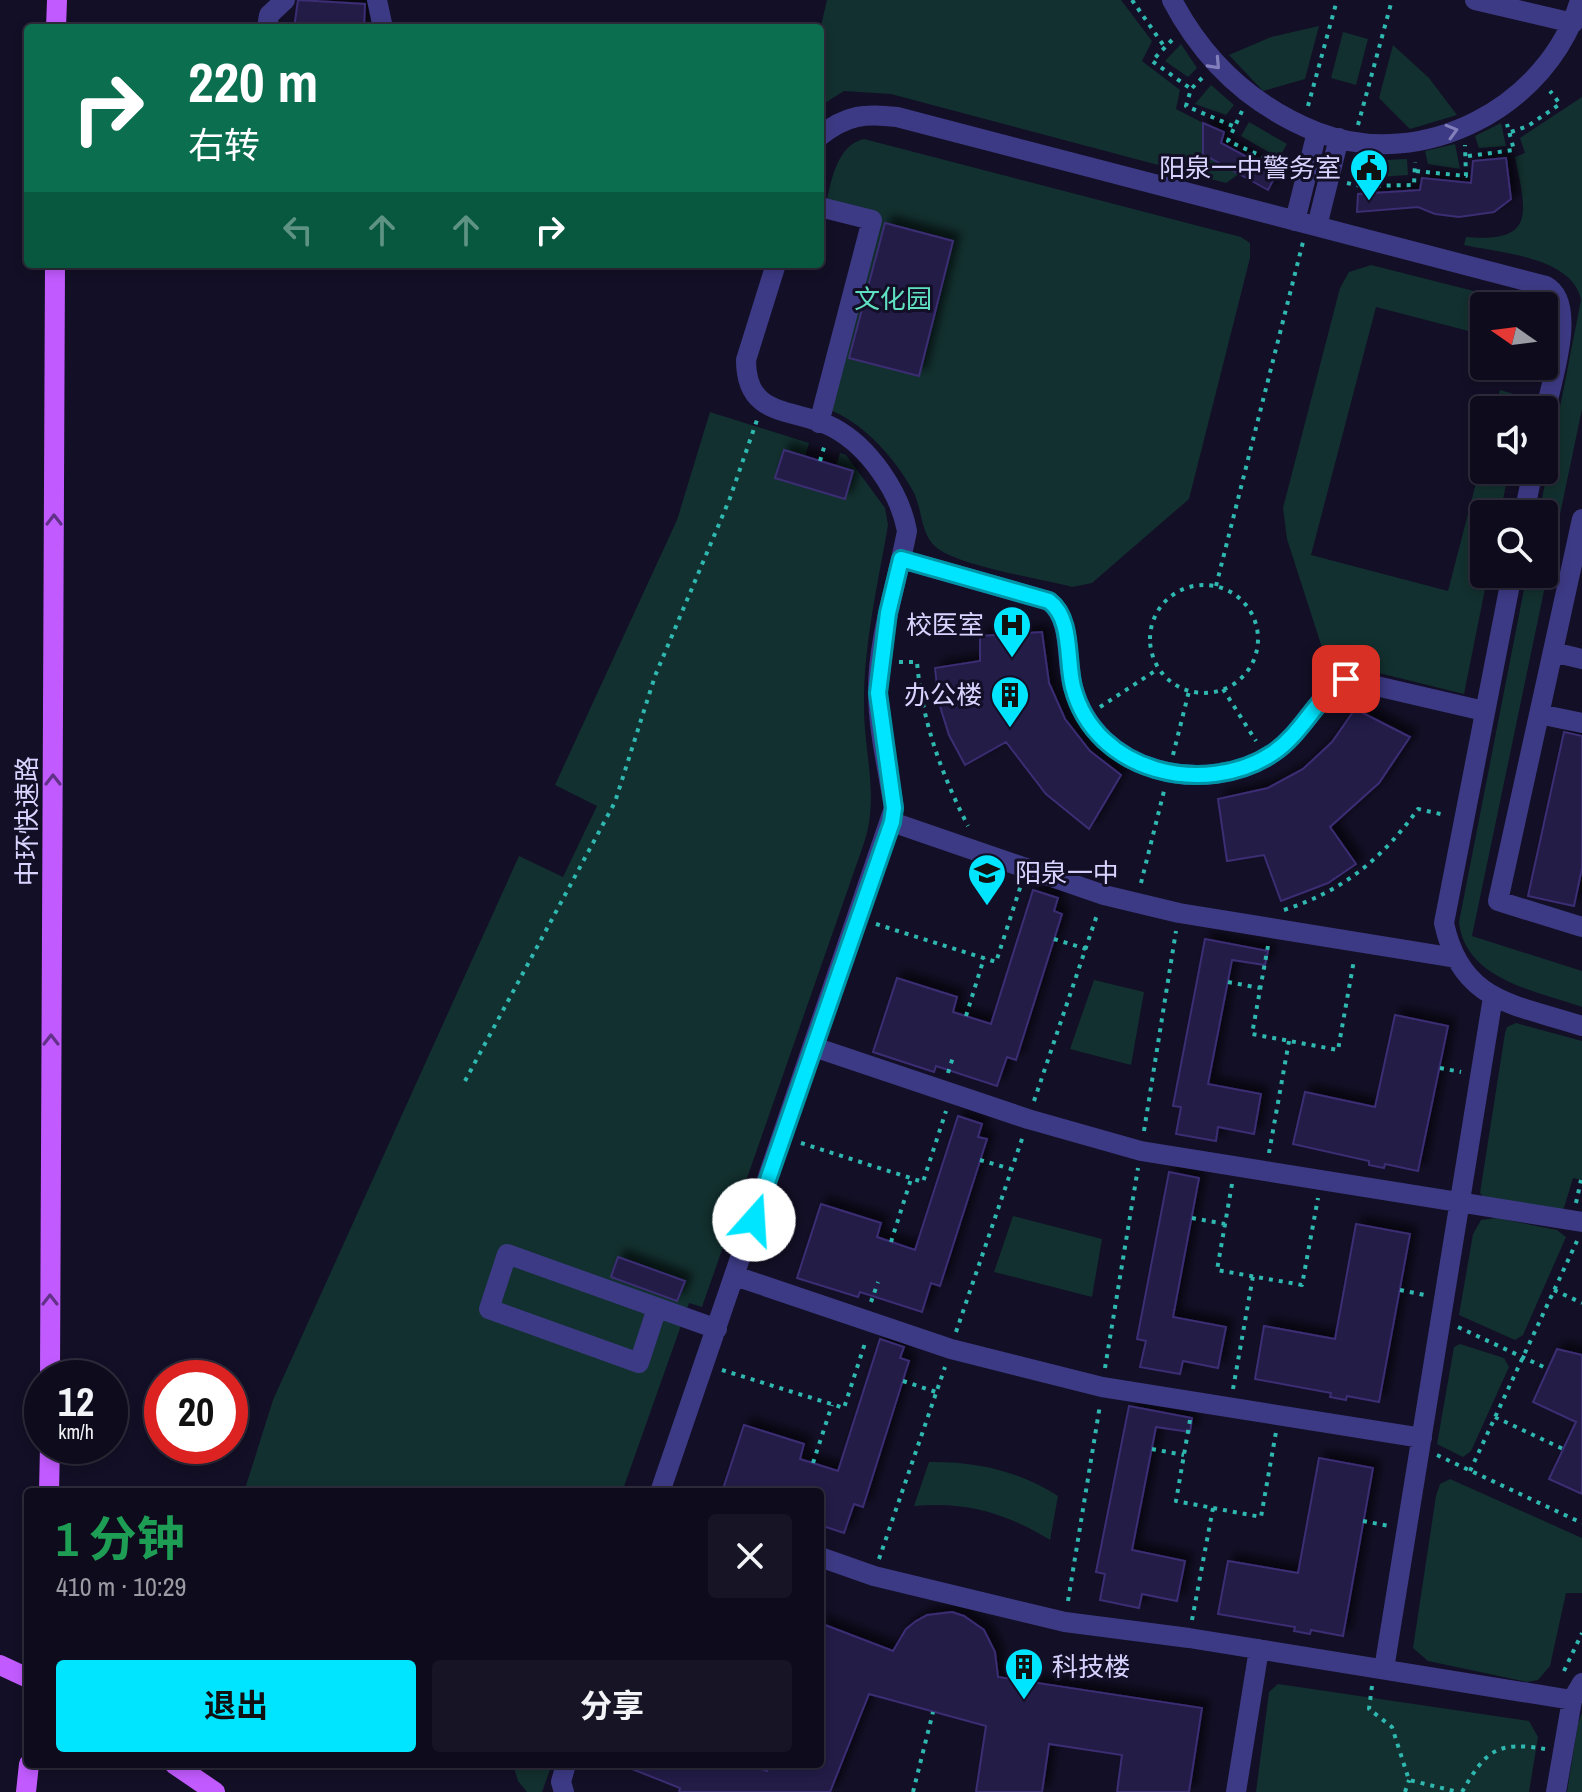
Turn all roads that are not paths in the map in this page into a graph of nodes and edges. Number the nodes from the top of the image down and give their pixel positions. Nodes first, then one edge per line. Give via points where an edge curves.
1 (57, 0) edge
2 (377, 0) edge
3 (1172, 0) edge
4 (1475, 0) edge
5 (1580, 0) edge
6 (283, 1) edge
7 (1573, 23) junction
8 (56, 24) edge
9 (268, 24) edge
10 (382, 24) edge
11 (1310, 128) junction
12 (824, 133) edge
13 (1347, 139) junction
14 (824, 208) edge
15 (1307, 224) junction
16 (55, 268) edge
17 (775, 268) edge
18 (1548, 396) edge
19 (819, 423) junction
20 (1582, 519) edge
21 (901, 559) junction
22 (1509, 588) edge
23 (1553, 652) junction
24 (1582, 659) edge
25 (1484, 711) junction
26 (1539, 714) junction
27 (1582, 723) edge
28 (892, 822) junction
29 (1582, 927) edge
30 (1456, 958) junction
31 (1493, 997) junction
32 (1582, 1026) edge
33 (814, 1047) junction
34 (1460, 1202) junction
35 (1582, 1222) edge
36 (735, 1276) junction
37 (657, 1308) junction
38 (717, 1329) junction
39 (50, 1360) edge
40 (1421, 1443) junction
41 (50, 1464) edge
42 (49, 1488) edge
43 (661, 1488) edge
44 (824, 1558) edge
45 (1259, 1649) junction
46 (0, 1665) edge
47 (1379, 1669) junction
48 (24, 1676) edge
49 (1569, 1693) edge
50 (29, 1768) edge
51 (180, 1768) edge
52 (565, 1768) edge
53 (26, 1792) edge
54 (215, 1792) edge
55 (564, 1792) edge
56 (1236, 1792) edge
57 (1556, 1792) edge

1 - 8 main road
2 - 10 lane
3 -> 11 lane via 1215,65 1242,89
4 - 7 lane
5 - 7 lane
6 - 9 lane
13 -> 7 lane via 1392,142 1460,129 1501,109 1539,75
11 - 13 lane
11 - 15 lane
12 - 15 lane via 856,115 897,117
13 - 15 lane
14 - 19 lane via 872,220
15 - 18 lane via 1554,290 1562,305 1562,323
39 -> 16 main road, 中环快速路
17 - 19 lane via 746,360 749,385 763,402
19 - 21 lane via 846,437 889,484 907,531
20 - 23 lane
21 - 25 lane via 1058,607 1072,684 1086,716 1118,751 1169,773 1215,776 1266,757 1292,739 1334,686 1346,679
21 - 28 lane via 878,702
22 - 25 lane
23 - 24 lane
23 - 26 lane
25 - 30 lane via 1444,910
26 - 27 lane
26 - 29 lane via 1498,901
28 - 30 lane via 1104,895 1179,913
28 - 33 lane
30 - 31 lane via 1473,983
31 - 32 lane
31 - 34 lane
33 - 34 lane via 1141,1151
33 - 36 lane
34 - 35 lane
34 - 40 lane
36 - 38 lane
36 - 40 lane via 951,1349 1102,1387
37 - 37 lane via 507,1254 489,1309 639,1363
37 - 38 lane
38 - 43 lane
40 - 47 lane
41 - 42 main road
44 - 45 lane via 874,1576 1065,1622
45 - 47 lane
45 - 56 lane
46 - 48 main road
47 - 49 lane
49 - 57 lane
50 - 53 main road
51 - 54 main road
52 - 55 lane

